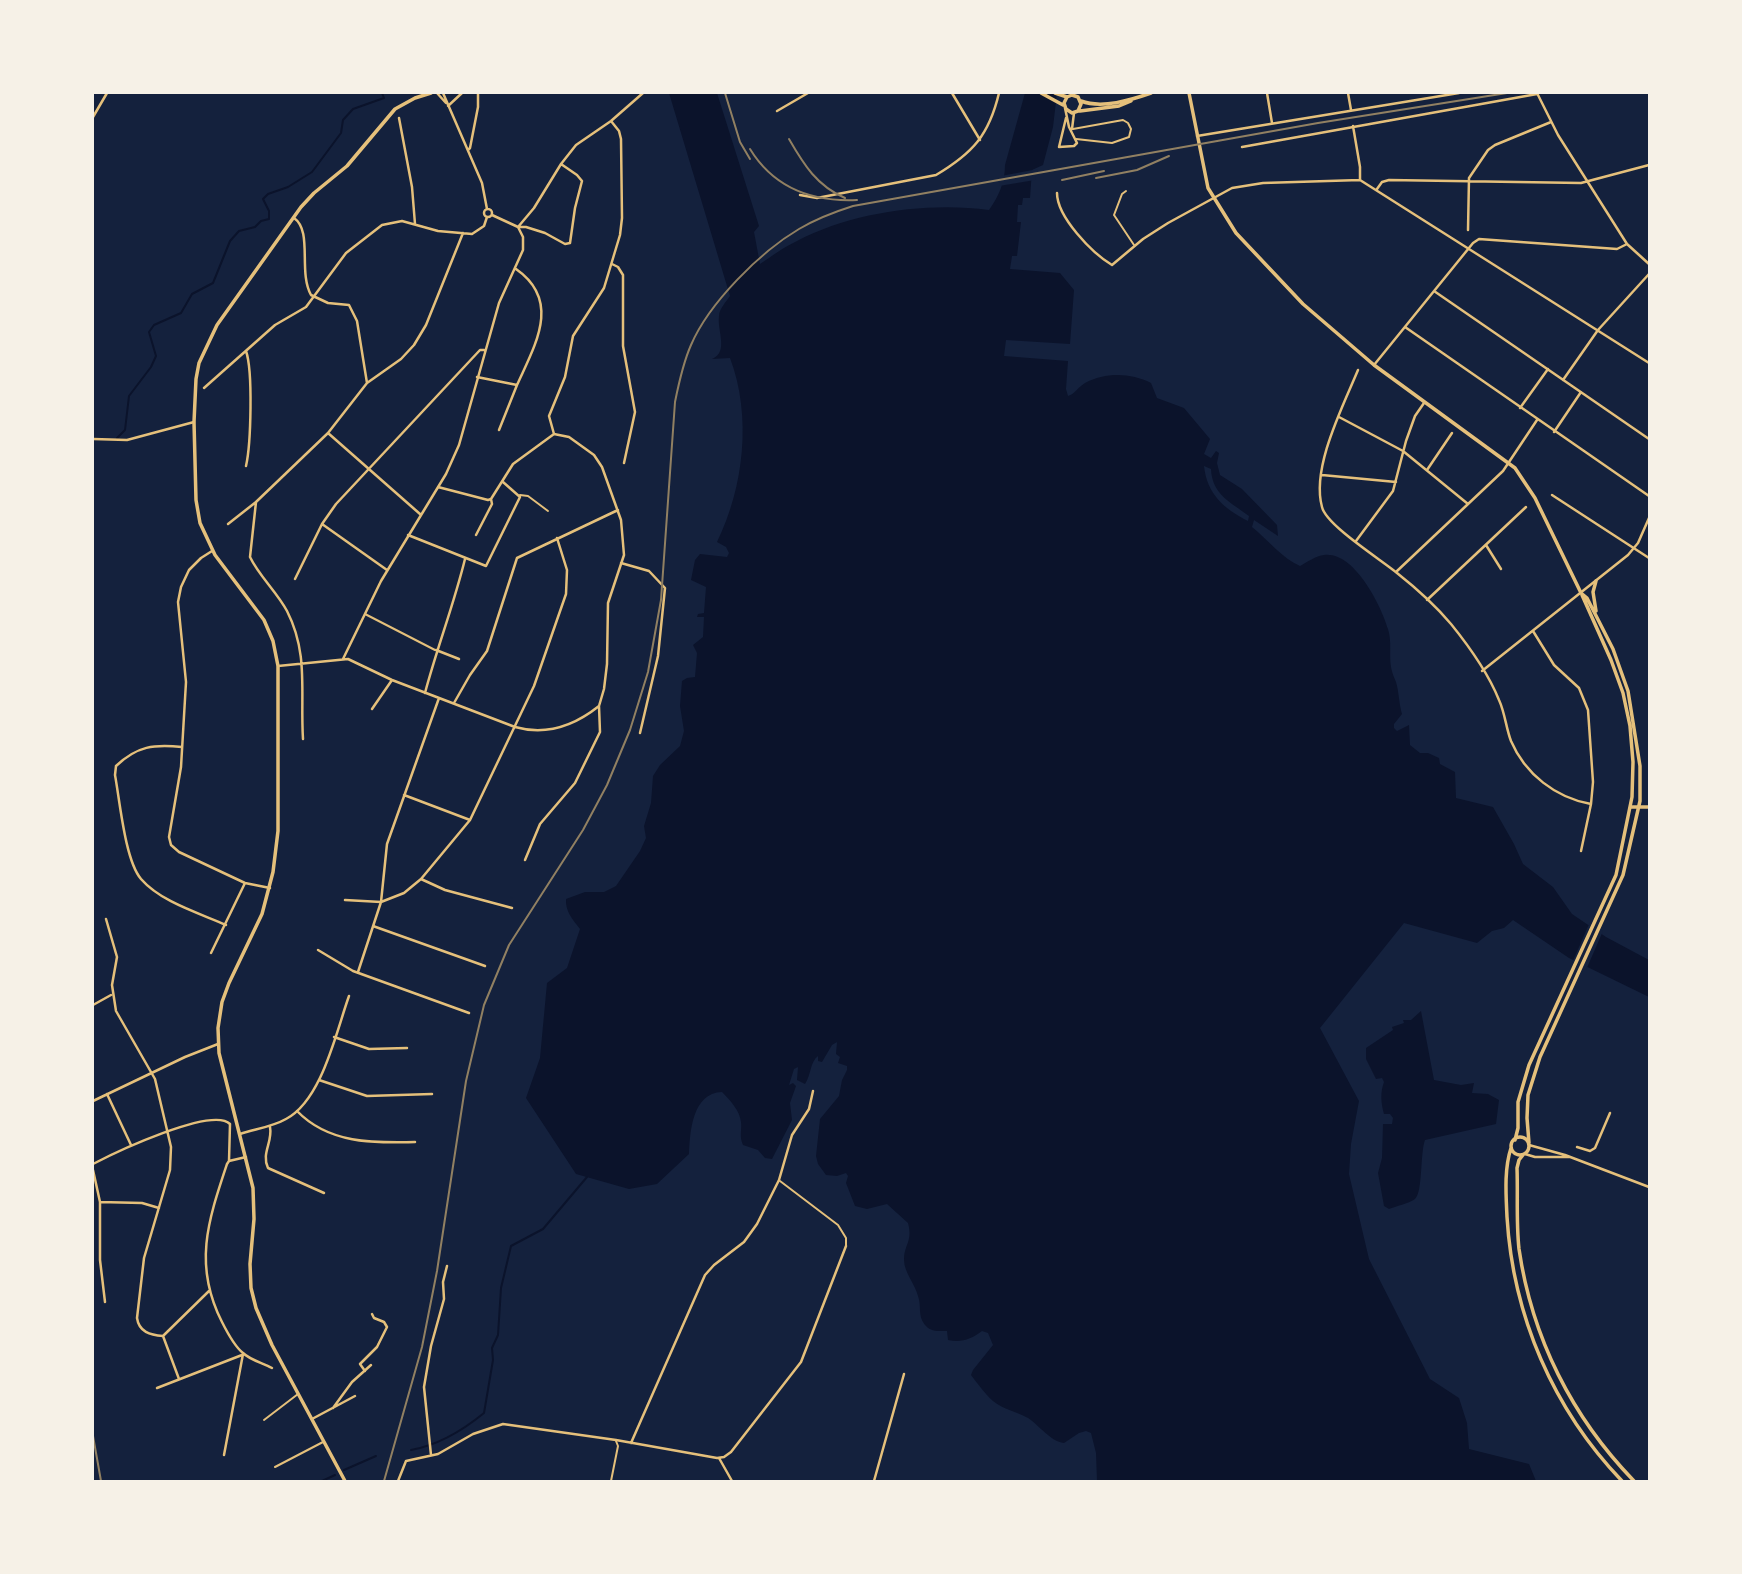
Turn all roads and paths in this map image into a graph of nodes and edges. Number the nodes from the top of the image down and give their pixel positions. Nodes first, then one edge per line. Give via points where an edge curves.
1 (107, 93) edge
2 (421, 93) edge
3 (431, 93) edge
4 (437, 93) edge
5 (443, 93) edge
6 (463, 93) edge
7 (478, 93) edge
8 (643, 93) edge
9 (808, 93) edge
10 (952, 93) edge
11 (999, 93) edge
12 (1041, 93) edge
13 (1056, 93) edge
14 (1079, 93) edge
15 (1151, 93) edge
16 (1187, 93) edge
17 (1267, 93) edge
18 (1348, 93) edge
19 (1459, 93) edge
20 (1537, 93) edge
21 (1070, 95) edge
22 (1139, 97) junction
23 (415, 98) junction
24 (1080, 100) junction
25 (447, 105) junction
26 (1064, 107) junction
27 (1351, 110) junction
28 (777, 111) dead end
29 (1076, 112) junction
30 (93, 117) edge
31 (399, 118) dead end
32 (1066, 118) junction
33 (611, 121) junction
34 (1551, 122) junction
35 (1272, 123) junction
36 (1353, 126) junction
37 (1072, 129) junction
38 (1197, 138) junction
39 (1076, 139) junction
40 (980, 140) junction
41 (1242, 147) dead end
42 (468, 150) junction
43 (561, 163) junction
44 (1649, 165) edge
45 (1360, 180) junction
46 (1468, 181) junction
47 (1587, 182) junction
48 (1377, 189) junction
49 (1126, 191) dead end
50 (1057, 193) dead end
51 (800, 195) dead end
52 (1213, 198) junction
53 (487, 209) junction
54 (492, 215) junction
55 (293, 217) junction
56 (487, 217) junction
57 (415, 225) junction
58 (518, 227) junction
59 (1468, 230) dead end
60 (463, 233) junction
61 (1627, 244) junction
62 (1135, 246) junction
63 (1469, 247) junction
64 (612, 264) junction
65 (1649, 264) edge
66 (516, 269) junction
67 (1649, 274) edge
68 (1434, 291) junction
69 (315, 298) junction
70 (1405, 327) junction
71 (1598, 330) junction
72 (484, 350) junction
73 (246, 351) junction
74 (1649, 363) edge
75 (1374, 365) junction
76 (1548, 369) junction
77 (1358, 370) dead end
78 (477, 377) junction
79 (1563, 380) junction
80 (367, 383) junction
81 (517, 385) junction
82 (204, 388) dead end
83 (1581, 392) junction
84 (1424, 403) junction
85 (1520, 408) junction
86 (1339, 417) junction
87 (1536, 420) junction
88 (194, 422) junction
89 (499, 430) dead end
90 (1554, 432) junction
91 (328, 433) junction
92 (1452, 433) dead end
93 (554, 434) junction
94 (93, 439) edge
95 (1649, 439) edge
96 (1403, 451) junction
97 (1508, 462) junction
98 (624, 463) dead end
99 (246, 466) dead end
100 (367, 469) junction
101 (1427, 470) junction
102 (1322, 475) junction
103 (503, 482) junction
104 (1395, 482) junction
105 (438, 487) junction
106 (520, 495) junction
107 (1552, 495) dead end
108 (1649, 496) edge
109 (491, 499) junction
110 (256, 502) junction
111 (1468, 504) junction
112 (1526, 507) dead end
113 (618, 510) junction
114 (548, 511) dead end
115 (421, 515) junction
116 (1649, 518) edge
117 (228, 524) dead end
118 (322, 524) junction
119 (408, 535) junction
120 (477, 536) dead end
121 (557, 538) junction
122 (1356, 541) junction
123 (1486, 545) junction
124 (1634, 549) junction
125 (212, 551) junction
126 (1649, 558) edge
127 (465, 559) junction
128 (621, 563) junction
129 (1501, 569) dead end
130 (387, 570) junction
131 (1396, 572) junction
132 (295, 579) dead end
133 (1596, 581) junction
134 (1581, 593) junction
135 (1427, 600) junction
136 (365, 613) junction
137 (1599, 620) junction
138 (1533, 631) junction
139 (436, 650) junction
140 (344, 659) junction
141 (459, 659) dead end
142 (303, 663) junction
143 (278, 666) junction
144 (1482, 671) junction
145 (393, 680) junction
146 (425, 693) junction
147 (439, 698) junction
148 (454, 703) junction
149 (600, 706) junction
150 (372, 709) dead end
151 (515, 727) junction
152 (640, 733) dead end
153 (303, 739) dead end
154 (182, 747) junction
155 (404, 795) junction
156 (1591, 804) junction
157 (1631, 807) junction
158 (1639, 807) junction
159 (1649, 807) edge
160 (470, 820) junction
161 (1581, 851) dead end
162 (525, 860) dead end
163 (421, 879) junction
164 (245, 883) junction
165 (270, 888) junction
166 (345, 901) dead end
167 (381, 902) junction
168 (512, 908) dead end
169 (1600, 916) junction
170 (106, 919) dead end
171 (226, 925) junction
172 (373, 926) junction
173 (318, 950) dead end
174 (211, 953) dead end
175 (485, 966) dead end
176 (1574, 971) junction
177 (358, 972) junction
178 (113, 994) junction
179 (349, 996) dead end
180 (93, 1005) edge
181 (469, 1013) dead end
182 (334, 1037) junction
183 (218, 1044) junction
184 (407, 1048) dead end
185 (152, 1072) junction
186 (319, 1080) junction
187 (813, 1091) dead end
188 (107, 1094) junction
189 (432, 1094) dead end
190 (93, 1101) edge
191 (297, 1111) junction
192 (1610, 1113) dead end
193 (270, 1126) junction
194 (168, 1130) junction
195 (240, 1134) junction
196 (1515, 1140) junction
197 (415, 1142) dead end
198 (1529, 1144) junction
199 (131, 1145) junction
200 (1577, 1147) dead end
201 (1511, 1148) junction
202 (1524, 1154) junction
203 (246, 1157) junction
204 (1569, 1157) junction
205 (229, 1161) junction
206 (93, 1164) edge
207 (93, 1170) edge
208 (779, 1180) junction
209 (1649, 1187) edge
210 (324, 1193) dead end
211 (100, 1202) junction
212 (159, 1208) junction
213 (846, 1246) joint
214 (447, 1266) dead end
215 (209, 1290) junction
216 (105, 1302) dead end
217 (372, 1314) dead end
218 (163, 1336) junction
219 (243, 1354) junction
220 (372, 1365) dead end
221 (272, 1368) dead end
222 (365, 1371) junction
223 (904, 1374) dead end
224 (178, 1379) junction
225 (157, 1388) dead end
226 (299, 1394) junction
227 (355, 1396) dead end
228 (333, 1408) junction
229 (312, 1419) junction
230 (264, 1420) dead end
231 (616, 1440) junction
232 (324, 1441) junction
233 (631, 1443) junction
234 (224, 1455) dead end
235 (431, 1456) junction
236 (719, 1458) junction
237 (275, 1467) dead end
238 (345, 1481) edge
239 (398, 1481) edge
240 (611, 1481) edge
241 (732, 1481) edge
242 (874, 1481) edge
243 (1622, 1481) edge
244 (1634, 1481) edge

1 - 30 street
2 - 23 main road
3 - 23 main road
4 - 25 street
5 - 25 street
6 - 25 street
7 - 42 street
8 - 33 street
9 - 28 street
10 - 40 street
11 - 40 street
12 - 26 main road
13 - 21 main road
14 - 24 street
15 - 22 main road
16 - 38 main road
17 - 35 street
18 - 27 street
19 - 27 street
20 - 34 street
20 - 36 street
21 - 24 main road
21 - 26 main road
22 - 24 main road via 1093,104
22 - 29 main road via 1119,106
23 - 55 main road via 389,115 347,166
24 - 29 main road
25 - 42 street
26 - 29 main road
26 - 32 street
27 - 35 street
29 - 37 street
31 - 57 street
32 - 37 street
32 - 39 street via 1059,147 1074,146
33 - 43 street via 576,145
33 - 64 street via 621,134 622,184 621,226
34 - 46 street via 1491,146
34 - 47 street
35 - 38 street
36 - 41 street
36 - 45 street
37 - 39 street
37 - 39 lane via 1123,120 1131,129 1129,137 1116,143
38 - 52 main road
40 - 51 street via 950,166 926,178 817,198
42 - 53 street
43 - 58 street
43 - 58 street via 582,181 570,243
44 - 47 street
45 - 48 street
45 - 52 street via 1243,185
46 - 47 street
46 - 48 street via 1389,180
46 - 59 street
47 - 61 street
48 - 63 street
49 - 62 lane via 1114,215
50 - 62 street via 1057,204 1071,225 1100,257 1112,265
52 - 62 street
52 - 75 main road via 1266,267
53 - 54 street
53 - 56 street
54 - 56 street
54 - 58 street
55 - 69 street via 301,224 304,279
55 - 88 main road via 206,345 196,379
56 - 60 street via 480,230
57 - 60 street
57 - 69 street via 391,221 376,228 346,253
58 - 66 street via 524,244
60 - 80 street via 419,338 401,359
61 - 63 street via 1617,249 1482,238
61 - 65 street
63 - 68 street
63 - 71 street
64 - 93 street via 602,294 573,336 565,377 549,416
64 - 98 street via 623,275 623,346 635,408
66 - 72 street
66 - 81 street via 529,281 543,309
67 - 71 street
68 - 70 street
68 - 76 street
69 - 73 street
69 - 80 street via 349,305 354,311
70 - 75 street
70 - 85 street
71 - 74 street
71 - 79 street
72 - 78 street
72 - 100 street
73 - 82 street
73 - 99 street
75 - 84 main road
76 - 79 street
76 - 85 street
77 - 86 street
78 - 81 street
78 - 105 street via 459,445
79 - 83 street
80 - 91 street
81 - 89 street
83 - 90 street
83 - 95 street
84 - 96 street
84 - 97 main road
85 - 87 street
86 - 96 street
86 - 102 street
87 - 90 street
87 - 97 street
88 - 94 street via 127,440
88 - 125 main road via 197,511
90 - 108 street
91 - 100 street
91 - 110 street
92 - 101 street
93 - 103 street via 517,461
93 - 113 street via 569,437 597,458
96 - 101 street
96 - 104 street
97 - 111 street
97 - 134 main road via 1529,488
100 - 115 street
100 - 118 street
101 - 111 street
102 - 104 street
102 - 122 street via 1324,512
103 - 106 street
103 - 109 street
104 - 122 street via 1391,496
105 - 109 street
105 - 115 street
106 - 114 lane
106 - 127 street via 487,566
107 - 124 street
109 - 120 street
110 - 117 street
110 - 142 street via 250,557 288,613
111 - 131 street
112 - 123 street
113 - 121 street
113 - 128 street via 624,542
115 - 119 street
116 - 124 street
118 - 130 street
118 - 132 street
119 - 127 street
119 - 130 street
121 - 148 street via 515,560 489,647
121 - 151 street via 567,570 566,594
122 - 131 street
123 - 129 street
123 - 135 street
124 - 126 street
124 - 133 street
125 - 143 main road via 264,620
125 - 154 street via 189,570 178,601 186,672
127 - 139 street
128 - 149 street via 608,603 606,677
128 - 152 street via 649,571 666,588 658,656
130 - 136 street
131 - 135 street
133 - 134 street
133 - 137 main road via 1593,596
134 - 137 main road
134 - 138 street
134 - 157 main road via 1623,693 1633,762
135 - 144 street via 1457,632
136 - 139 lane
136 - 140 street
137 - 158 main road via 1630,701 1640,766
138 - 144 street
138 - 156 street via 1554,665 1579,688 1586,702
139 - 141 street
139 - 146 street
140 - 142 street
140 - 145 street
142 - 143 street
142 - 153 street
143 - 165 main road via 278,831
144 - 156 street via 1527,767 1557,793
145 - 146 street
145 - 150 street
146 - 147 street
147 - 148 street
147 - 155 street
148 - 151 street
149 - 151 street via 557,729 534,732
149 - 162 street via 600,732 582,770 540,824
151 - 160 street
154 - 164 street via 170,842 178,852
154 - 171 street via 150,746 116,766 130,854 136,872 151,889
155 - 160 street
155 - 167 street via 387,844
156 - 161 street
157 - 158 main road
157 - 169 main road via 1616,875
158 - 159 main road
158 - 169 main road via 1623,875
160 - 163 street
163 - 167 street via 404,893
163 - 168 street
164 - 165 street
164 - 171 street
165 - 183 main road via 226,990
166 - 167 street
167 - 172 street
169 - 176 main road
170 - 178 street via 117,957
171 - 174 street
172 - 175 street
172 - 177 street
173 - 177 street
176 - 196 main road via 1529,1065 1518,1102
176 - 198 main road via 1533,1079
177 - 181 street
178 - 180 street
178 - 185 street via 118,1018
179 - 182 street
182 - 184 street via 369,1049
182 - 186 street
183 - 185 street
183 - 195 main road
185 - 188 street
185 - 194 street
186 - 189 street via 367,1096
186 - 191 street
187 - 208 street via 809,1109 792,1135
188 - 190 street
188 - 199 street
191 - 193 street
191 - 197 street via 316,1128 351,1140
192 - 200 street via 1595,1148
193 - 195 street
193 - 210 street via 268,1168
194 - 199 street
194 - 205 street via 225,1119 231,1132
194 - 212 street via 171,1163
195 - 203 main road
196 - 198 main road via 1524,1138
196 - 201 main road
198 - 202 main road
198 - 204 street
199 - 206 street
201 - 202 main road via 1517,1155
201 - 243 main road via 1508,1241 1533,1343 1567,1410
202 - 204 street
202 - 244 main road via 1517,1168 1519,1247 1541,1339 1587,1425
203 - 205 street
203 - 226 main road via 255,1207 250,1264 254,1300
204 - 209 street
205 - 215 street via 205,1247
207 - 211 street
208 - 213 lane via 838,1225
208 - 233 street via 750,1236 705,1275
211 - 212 street
211 - 216 street
212 - 218 street via 146,1248 137,1318 143,1331
213 - 236 street via 801,1362 731,1452
214 - 235 street via 424,1387
215 - 218 street
215 - 219 street via 225,1329
217 - 222 street via 387,1327 377,1347 360,1364
218 - 224 street
219 - 221 street
219 - 224 street
219 - 234 street
220 - 222 street
222 - 228 street
223 - 242 street
224 - 225 street
226 - 229 main road
226 - 230 lane
227 - 228 street
228 - 229 street
229 - 232 main road
231 - 233 street
231 - 235 street via 503,1424
231 - 240 lane
232 - 237 lane
232 - 238 main road
233 - 236 street
235 - 239 street via 406,1461
236 - 241 street

